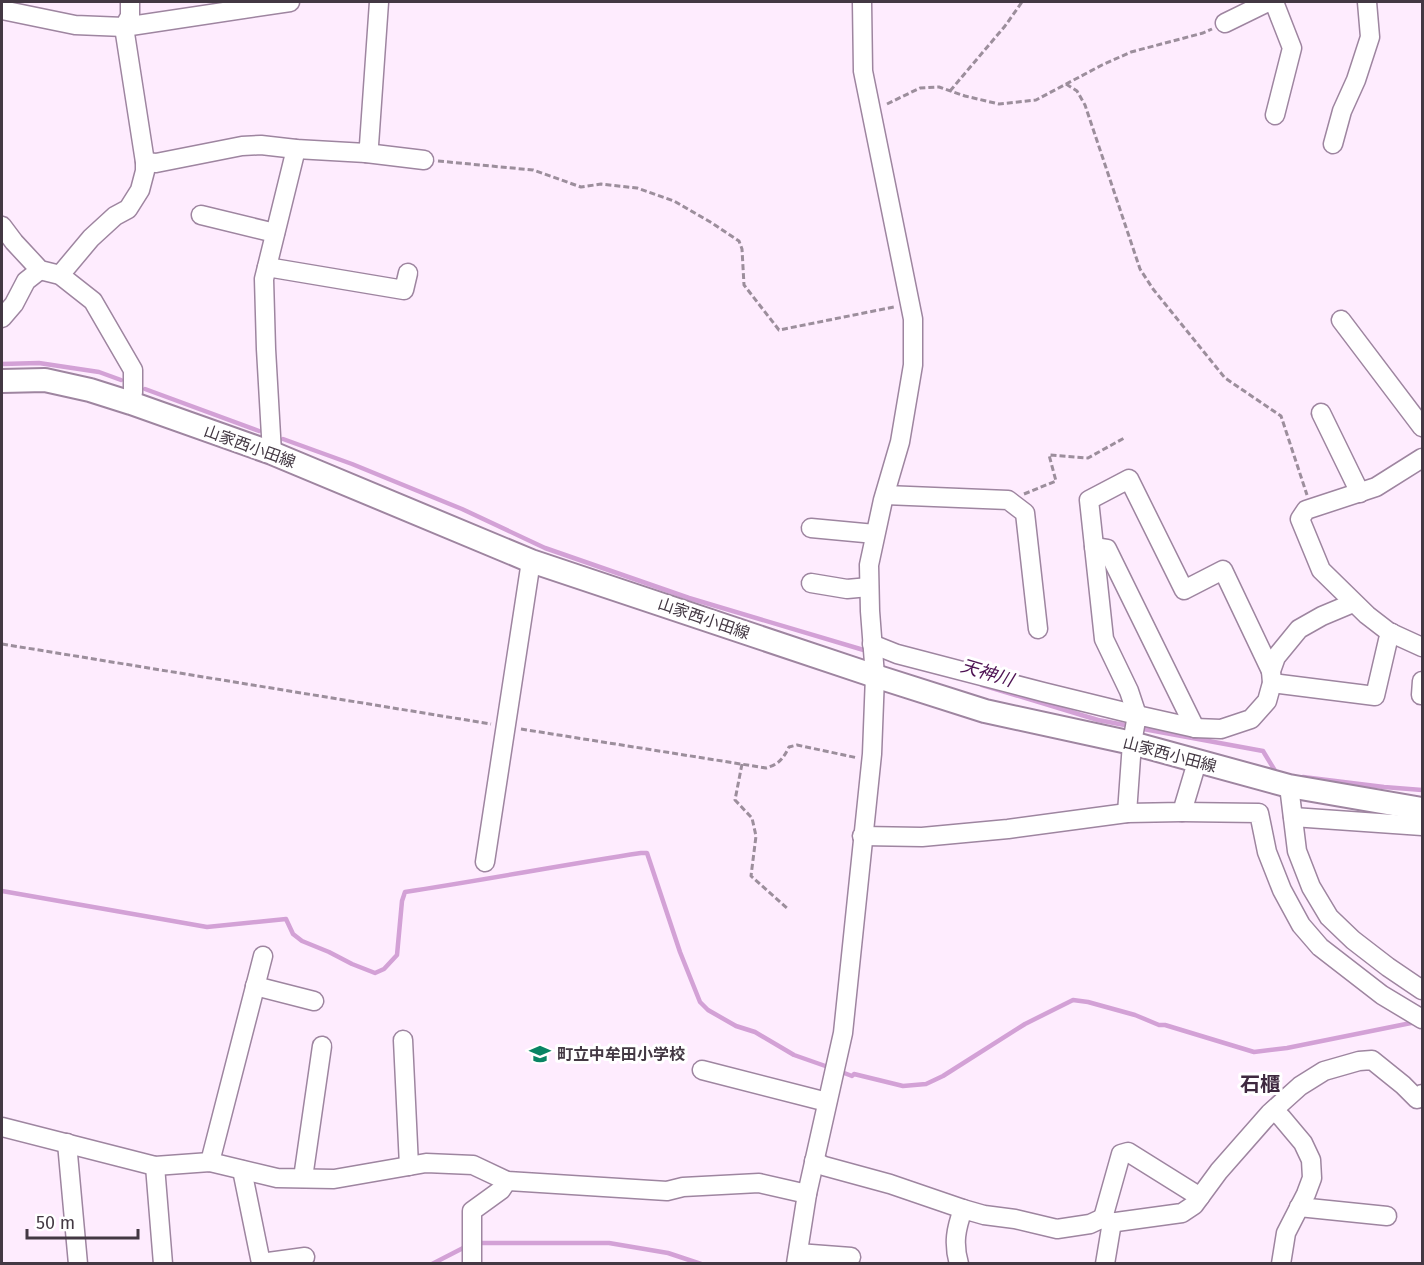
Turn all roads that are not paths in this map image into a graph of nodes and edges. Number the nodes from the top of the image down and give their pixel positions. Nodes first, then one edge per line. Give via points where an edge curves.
1 (130, 2) edge
2 (290, 2) edge
3 (379, 2) edge
4 (862, 2) edge
5 (1268, 2) edge
6 (1274, 2) edge
7 (1367, 2) edge
8 (2, 10) edge
9 (1225, 23) road end
10 (124, 27) junction
11 (1275, 115) dead end
12 (1333, 144) dead end
13 (296, 149) junction
14 (366, 153) junction
15 (424, 160) road end
16 (146, 162) junction
17 (201, 215) dead end
18 (2, 226) edge
19 (275, 233) junction
20 (267, 267) junction
21 (39, 270) junction
22 (408, 273) dead end
23 (60, 275) junction
24 (2, 318) edge
25 (1341, 320) dead end
26 (2, 381) edge
27 (131, 403) junction
28 (1322, 413) dead end
29 (1422, 427) edge
30 (272, 453) junction
31 (1422, 458) edge
32 (1360, 493) junction
33 (885, 495) junction
34 (811, 528) dead end
35 (876, 534) junction
36 (1094, 547) junction
37 (531, 561) junction
38 (811, 583) dead end
39 (869, 587) junction
40 (1353, 603) junction
41 (1038, 629) dead end
42 (1392, 633) junction
43 (872, 644) junction
44 (1422, 647) edge
45 (875, 676) junction
46 (1271, 677) junction
47 (1422, 681) edge
48 (1422, 695) edge
49 (1137, 715) junction
50 (1195, 728) junction
51 (1132, 743) junction
52 (1197, 762) junction
53 (1289, 786) junction
54 (1422, 809) edge
55 (1182, 812) junction
56 (1127, 813) junction
57 (1293, 817) junction
58 (1422, 826) edge
59 (862, 836) junction
60 (485, 862) dead end
61 (262, 956) dead end
62 (255, 986) junction
63 (1422, 990) edge
64 (314, 1001) dead end
65 (1422, 1019) edge
66 (402, 1040) dead end
67 (322, 1046) dead end
68 (702, 1070) dead end
69 (1422, 1094) edge
70 (827, 1102) junction
71 (1274, 1110) junction
72 (2, 1127) edge
73 (67, 1143) junction
74 (814, 1161) junction
75 (210, 1162) junction
76 (155, 1166) junction
77 (409, 1166) junction
78 (242, 1170) junction
79 (303, 1178) junction
80 (507, 1181) junction
81 (807, 1194) junction
82 (1200, 1197) junction
83 (1299, 1207) junction
84 (963, 1209) junction
85 (1387, 1216) dead end
86 (1107, 1220) junction
87 (304, 1257) dead end
88 (851, 1257) dead end
89 (797, 1258) edge
90 (78, 1263) edge
91 (163, 1263) edge
92 (472, 1263) edge
93 (959, 1263) edge
94 (1105, 1263) edge
95 (1281, 1263) edge

1 - 10 street via 130,16
2 - 10 street
3 - 14 street
4 - 33 street via 863,71 913,320 913,365 900,442
5 - 9 street
6 - 11 street via 1292,48
7 - 12 street via 1370,37
8 - 10 street via 75,24
10 - 16 street
13 - 14 street
13 - 16 street via 242,146
13 - 19 street
14 - 15 street
16 - 23 street via 140,190 128,208 91,238
17 - 19 street
18 - 21 street
19 - 20 street
20 - 22 street via 404,291
20 - 30 street via 264,279
21 - 23 street
21 - 24 street via 26,281
23 - 27 street via 93,301 133,370
25 - 29 street
26 - 27 main road, 山家西小田線 via 45,380
27 - 30 main road, 山家西小田線
28 - 32 street
30 - 37 main road, 山家西小田線
31 - 32 street
32 - 40 street via 1306,510 1300,519 1321,570
33 - 35 street
33 - 41 street via 1008,500 1024,513
34 - 35 street
35 - 39 street
36 - 46 street via 1089,500 1129,479 1184,590 1223,570
36 - 49 street via 1104,639
36 - 50 street via 1107,549
37 - 45 main road, 山家西小田線
37 - 60 street
38 - 39 street via 847,589
39 - 43 street
40 - 42 street
40 - 46 street via 1299,628 1276,657
42 - 44 street
42 - 46 street via 1375,696
43 - 45 street
43 - 49 street via 908,657
45 - 51 main road, 山家西小田線 via 985,711
45 - 59 street via 872,754
46 - 50 street via 1267,701 1251,719 1221,729
47 - 48 street
49 - 50 street
49 - 51 street
51 - 52 main road, 山家西小田線
51 - 56 street
52 - 53 main road, 山家西小田線
52 - 55 street
53 - 54 main road, 山家西小田線
53 - 57 street
55 - 56 street
55 - 65 street via 1259,813 1271,861 1301,925 1320,948 1382,995
56 - 59 street via 933,836
57 - 58 street
57 - 63 street via 1297,851 1311,887 1329,917 1353,940
59 - 70 street via 843,1033
61 - 62 street
62 - 64 street
62 - 75 street
66 - 77 street
67 - 79 street
68 - 70 street
69 - 71 street via 1417,1099 1372,1060 1359,1061 1324,1071
70 - 74 street
71 - 82 street
71 - 83 street via 1303,1143 1311,1160 1312,1178
72 - 73 street
73 - 76 street
73 - 90 street
74 - 81 street
74 - 84 street
75 - 76 street
75 - 78 street
76 - 91 street
77 - 79 street via 334,1179
77 - 80 street via 473,1165
78 - 79 street via 277,1178
78 - 87 street via 261,1263
80 - 81 street via 667,1191 759,1183
80 - 92 street via 472,1211
81 - 89 street
82 - 86 street via 1182,1213
82 - 86 street via 1128,1152 1121,1154
83 - 85 street
83 - 95 street via 1286,1233
84 - 86 street via 1057,1228
84 - 93 street via 955,1239
86 - 94 street
88 - 89 street

